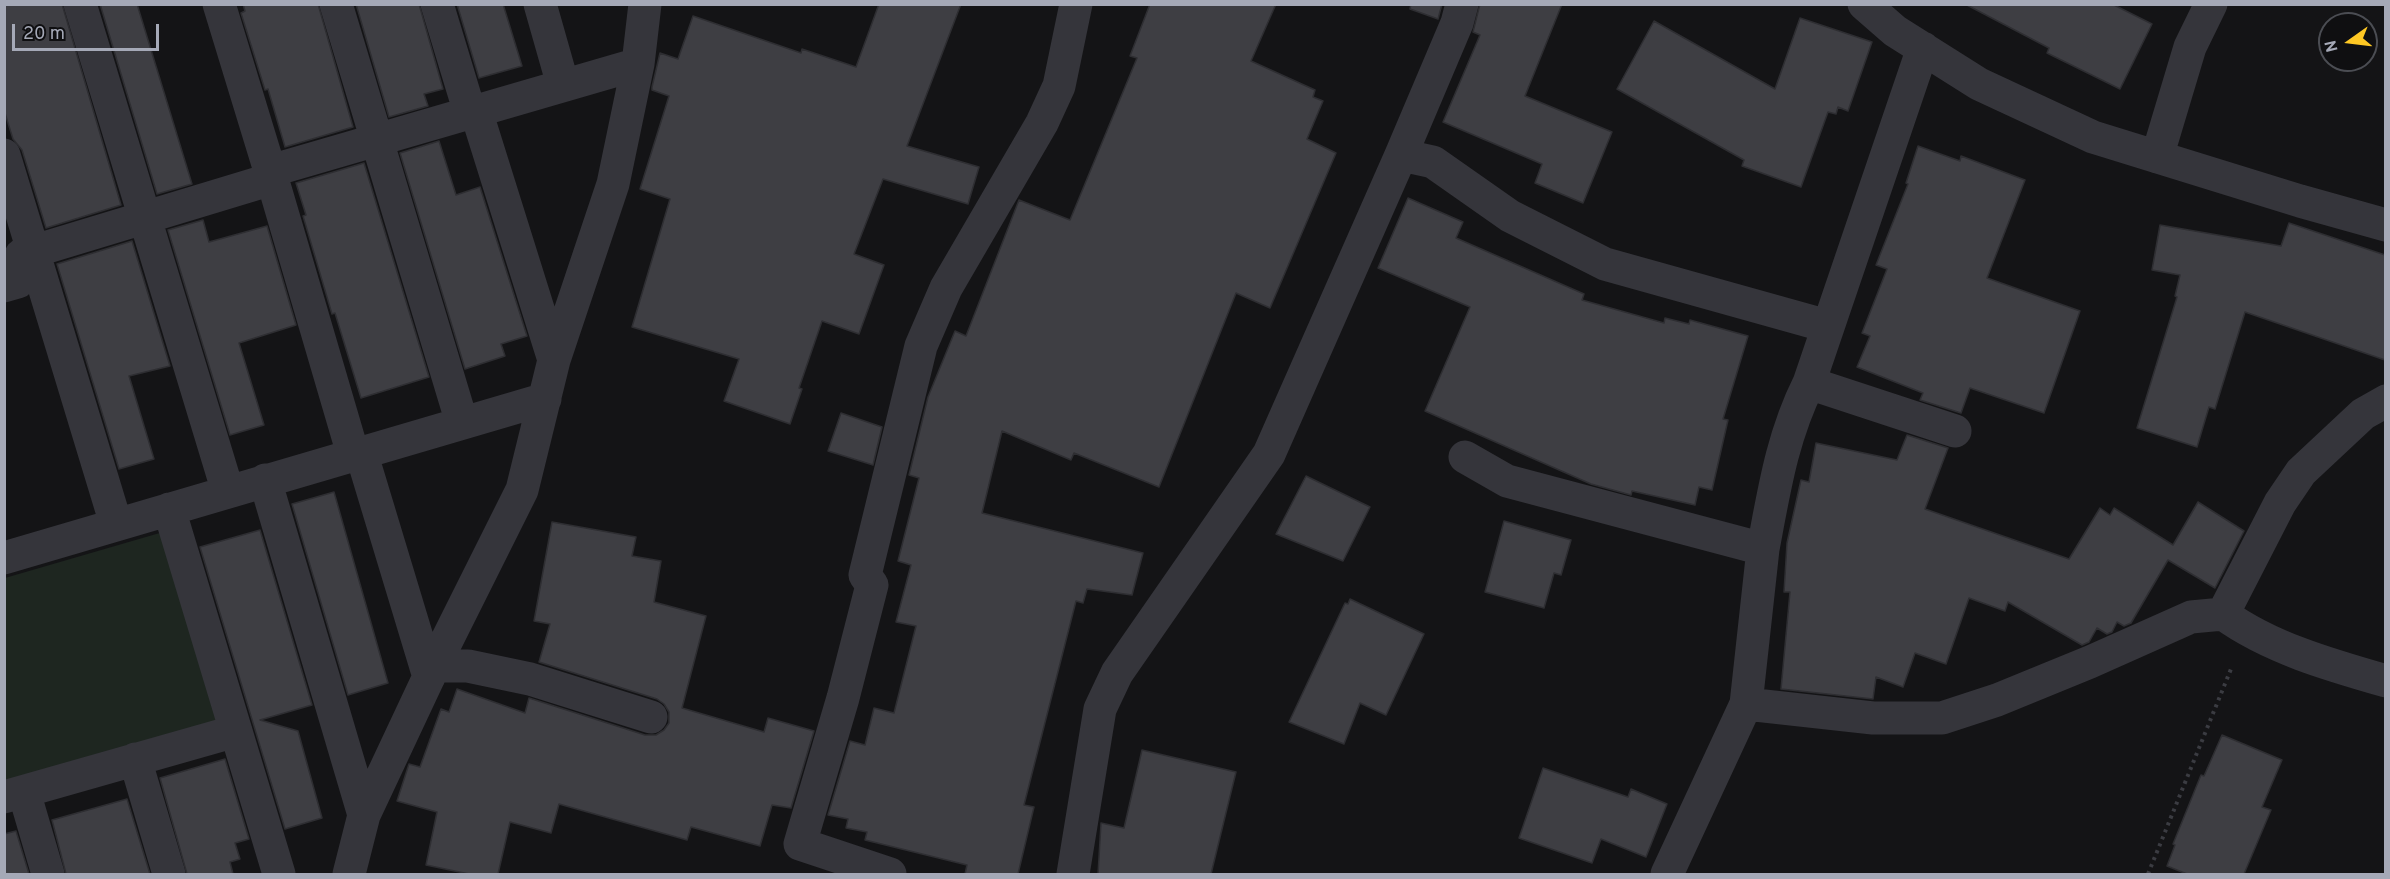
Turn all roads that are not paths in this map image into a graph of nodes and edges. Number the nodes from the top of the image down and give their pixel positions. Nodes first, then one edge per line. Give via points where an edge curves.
1 (80, 4) edge
2 (219, 4) edge
3 (336, 4) edge
4 (437, 4) edge
5 (540, 4) edge
6 (624, 4) edge
7 (645, 4) edge
8 (1076, 4) edge
9 (1462, 4) edge
10 (1864, 4) edge
11 (2211, 4) edge
12 (1923, 48) junction
13 (627, 67) junction
14 (563, 86) junction
15 (473, 112) junction
16 (377, 140) junction
17 (4, 155) edge
18 (1401, 155) junction
19 (2157, 157) junction
20 (271, 175) junction
21 (11, 198) edge
22 (146, 217) junction
23 (2385, 225) edge
24 (34, 250) junction
25 (4, 286) edge
26 (1827, 326) junction
27 (554, 360) junction
28 (1809, 383) junction
29 (545, 399) junction
30 (2385, 401) edge
31 (462, 423) junction
32 (1955, 431) dead end
33 (357, 453) junction
34 (1465, 457) dead end
35 (265, 480) junction
36 (228, 492) junction
37 (169, 509) junction
38 (116, 524) junction
39 (1763, 549) junction
40 (4, 558) edge
41 (2234, 622) junction
42 (432, 671) junction
43 (2385, 681) edge
44 (1746, 704) junction
45 (651, 717) dead end
46 (236, 731) junction
47 (135, 759) junction
48 (14, 795) edge
49 (364, 815) junction
50 (48, 874) edge
51 (169, 874) edge
52 (279, 874) edge
53 (349, 874) edge
54 (890, 874) edge
55 (1073, 874) edge
56 (1667, 874) edge

1 - 22 street
2 - 20 street
3 - 16 street
4 - 15 street
5 - 14 street
6 - 13 street
7 - 13 street
8 - 54 street via 1059,87 946,288 921,346 865,575 872,585 800,844
9 - 18 street
10 - 12 street via 1895,31
11 - 19 street via 2190,47
12 - 19 street via 1979,84 2093,137
12 - 26 street
13 - 14 street
13 - 27 street via 613,184
14 - 15 street
15 - 16 street
15 - 27 street
16 - 20 street
16 - 31 street
17 - 21 street
18 - 26 street via 1432,162 1510,216 1605,264
18 - 55 street via 1269,454 1118,673 1100,709
19 - 23 street
20 - 22 street
20 - 33 street
21 - 24 street
22 - 24 street
22 - 36 street
24 - 25 street via 21,255 18,282
24 - 38 street
26 - 28 street
27 - 29 street
28 - 32 street
28 - 39 street via 1794,413 1779,462
29 - 31 street
29 - 42 street via 522,490
30 - 41 street via 2363,414 2301,472 2280,503
31 - 33 street
33 - 35 street
33 - 42 street
34 - 39 street via 1507,482
35 - 36 street
35 - 49 street
36 - 37 street
37 - 38 street
37 - 46 street
38 - 40 street
39 - 44 street
41 - 43 street via 2339,668
41 - 44 street via 2192,617 1997,700 1942,718 1873,718
42 - 45 street via 468,666 530,680
42 - 49 street
44 - 56 street
46 - 47 street
46 - 52 street
47 - 48 street
47 - 51 street
48 - 50 street
49 - 53 street

